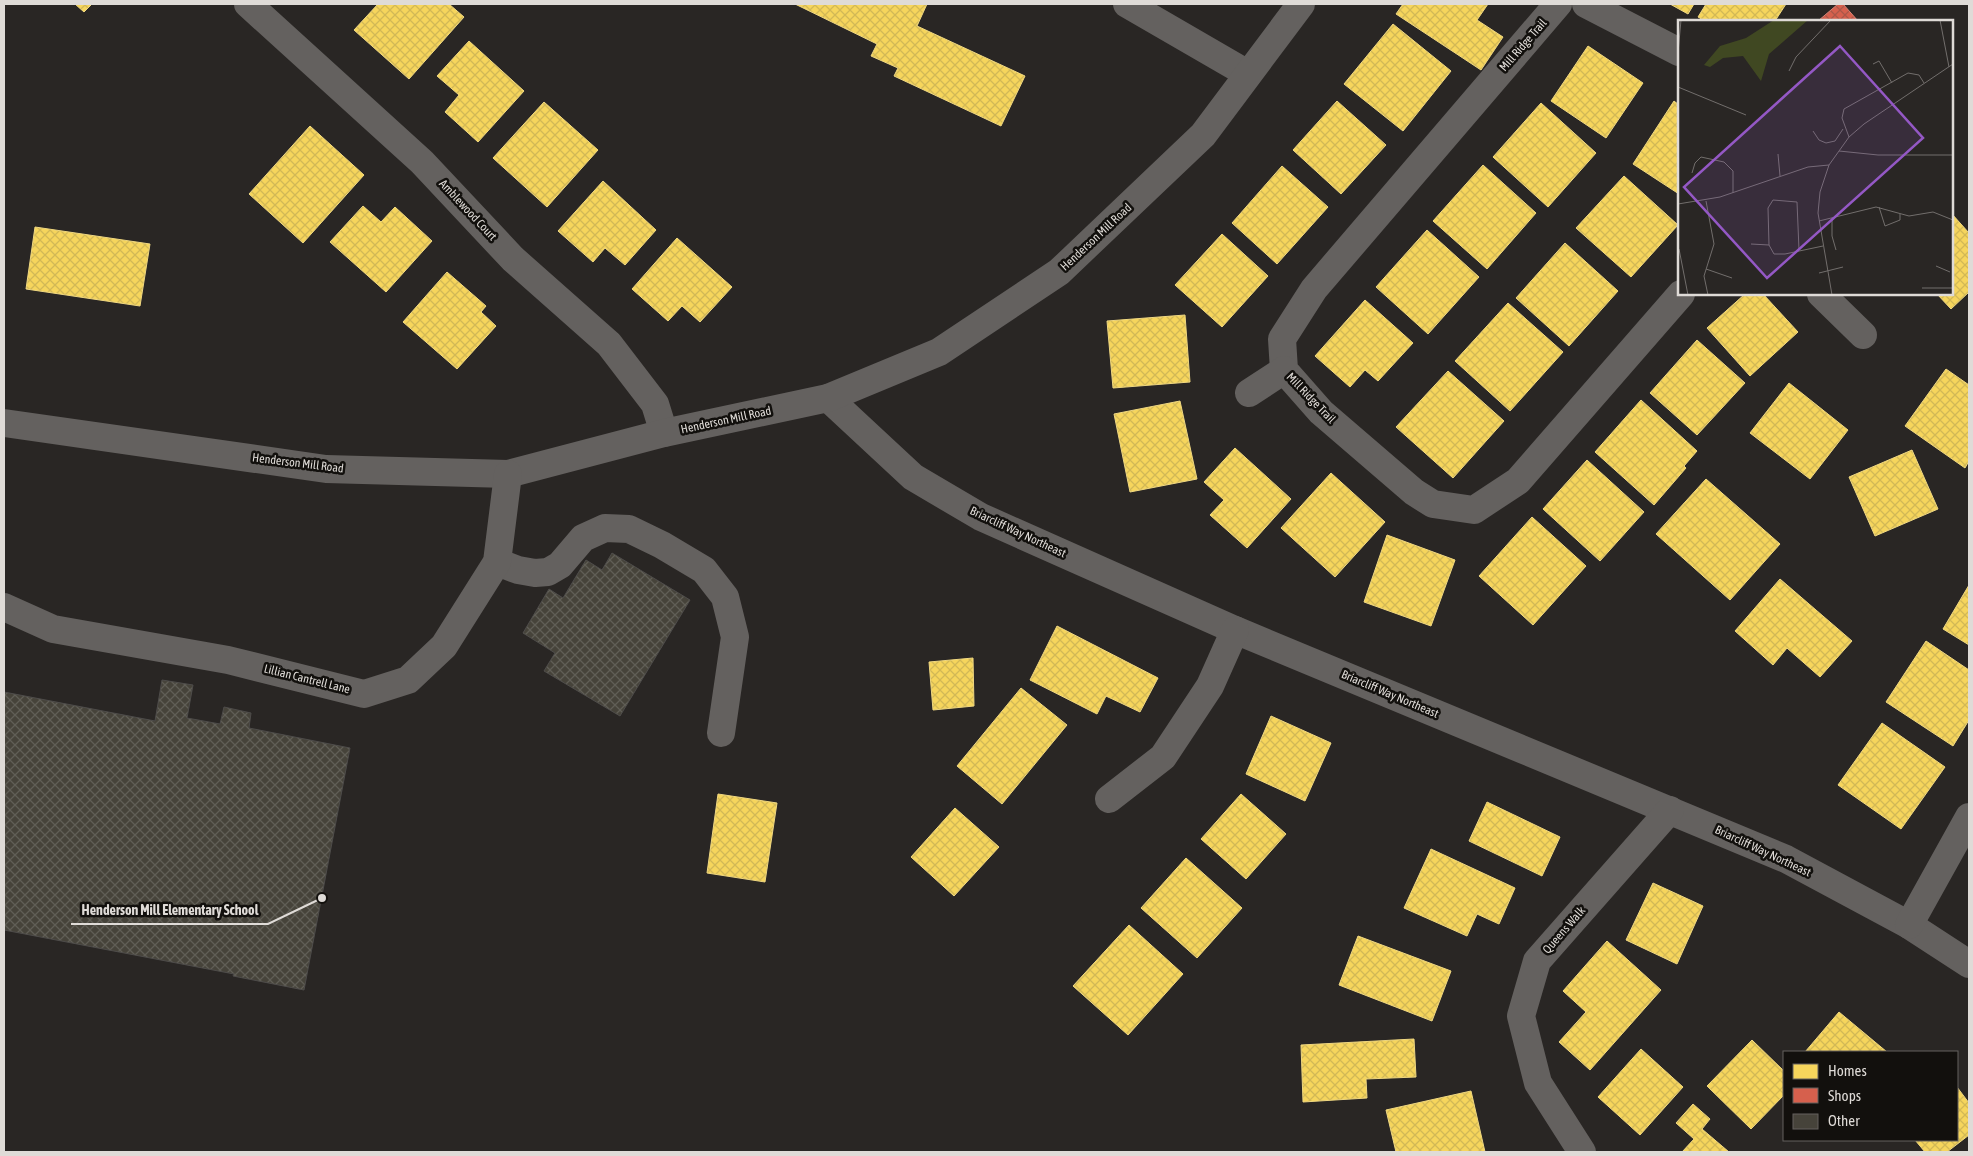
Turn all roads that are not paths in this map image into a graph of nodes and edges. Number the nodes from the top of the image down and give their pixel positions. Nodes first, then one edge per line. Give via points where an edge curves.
1 (248, 4) edge
2 (1301, 4) edge
3 (1558, 4) edge
4 (1586, 4) edge
5 (1132, 5) edge
6 (1678, 51) edge
7 (1248, 74) junction
8 (1680, 295) edge
9 (1822, 295) edge
10 (1864, 335) dead end
11 (1284, 370) junction
12 (1250, 393) dead end
13 (828, 398) junction
14 (4, 423) edge
15 (664, 433) junction
16 (508, 474) junction
17 (497, 562) junction
18 (4, 607) edge
19 (1235, 630) junction
20 (721, 733) dead end
21 (1109, 799) dead end
22 (1670, 810) junction
23 (1969, 817) edge
24 (1910, 926) junction
25 (1969, 964) edge
26 (1582, 1152) edge

1 - 15 street, Amblewood Court via 422,162 513,259 609,344 655,404
2 - 7 street, Henderson Mill Road
3 - 11 street, Mill Ridge Trail via 1314,289 1282,339
4 - 6 street
5 - 7 street
7 - 13 street, Henderson Mill Road via 1203,135 1059,272 939,352
8 - 11 street, Mill Ridge Trail via 1518,481 1474,510 1433,504 1414,492 1322,412
9 - 10 street
11 - 12 street
13 - 15 street, Henderson Mill Road
13 - 19 street, Briarcliff Way Northeast via 913,478 981,517
14 - 16 street, Henderson Mill Road via 326,469
15 - 16 street, Henderson Mill Road
16 - 17 street, Lillian Cantrell Lane
17 - 18 street, Lillian Cantrell Lane via 444,646 408,680 364,694 228,660 53,629
17 - 20 street via 518,570 548,572 560,565 583,538 605,528 629,528 704,570 725,597 735,637
19 - 21 street via 1210,686 1163,757
19 - 22 street, Briarcliff Way Northeast
22 - 24 street, Briarcliff Way Northeast via 1786,859
22 - 26 street, Queens Walk via 1537,961 1510,1015 1538,1083
23 - 24 street
24 - 25 street, Briarcliff Way Northeast

